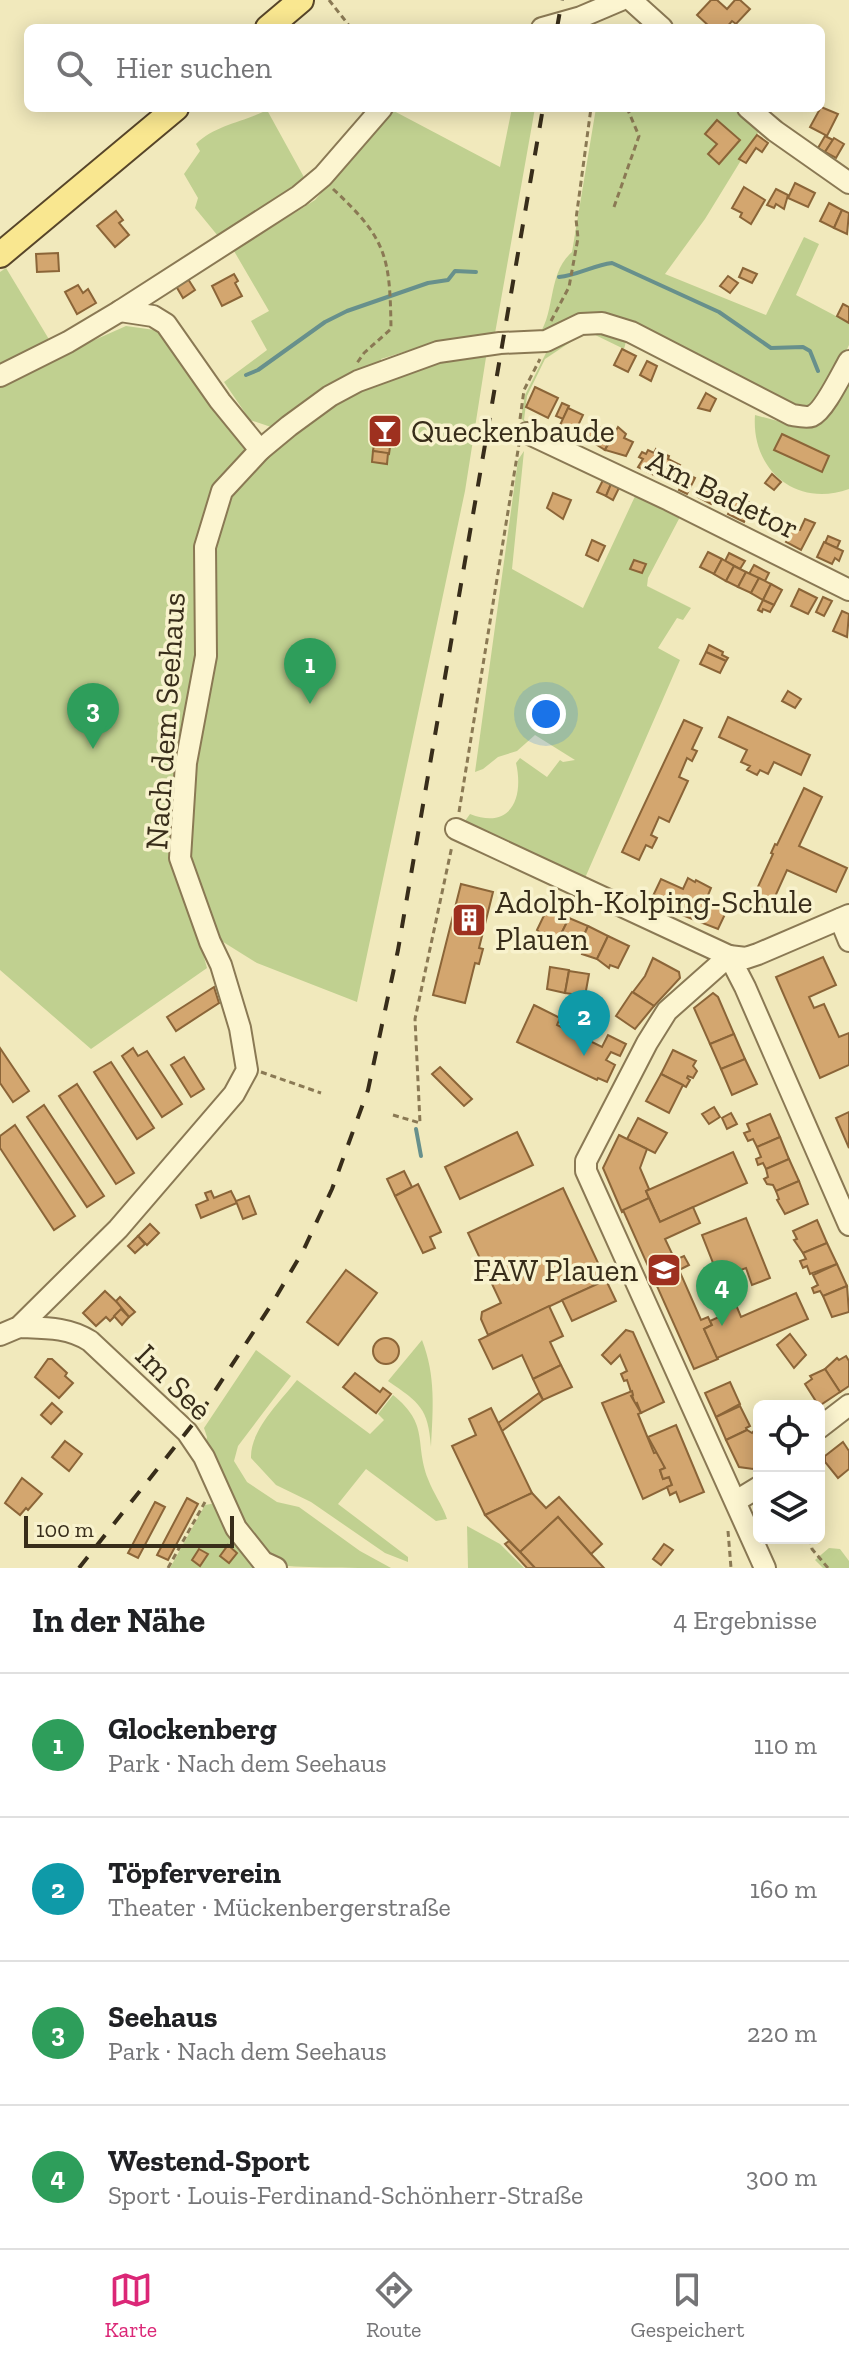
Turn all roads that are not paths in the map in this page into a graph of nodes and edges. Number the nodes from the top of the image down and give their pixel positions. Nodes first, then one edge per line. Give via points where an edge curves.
1 (301, 0) edge
2 (621, 0) edge
3 (631, 0) edge
4 (273, 24) edge
5 (556, 24) edge
6 (658, 24) edge
7 (171, 112) edge
8 (379, 112) edge
9 (753, 112) edge
10 (849, 183) edge
11 (0, 255) edge
12 (120, 311) junction
13 (849, 362) edge
14 (0, 376) edge
15 (529, 434) road end
16 (260, 450) junction
17 (849, 590) edge
18 (456, 829) road end
19 (844, 917) edge
20 (849, 941) edge
21 (729, 956) junction
22 (849, 1225) edge
23 (10, 1331) edge
24 (849, 1405) edge
25 (825, 1423) edge
26 (753, 1491) edge
27 (736, 1501) junction
28 (276, 1568) edge
29 (765, 1568) edge

1 - 4 main road
2 - 5 street
3 - 6 street
7 - 11 main road
8 - 12 street via 299,196
9 - 10 street
12 - 14 street
12 - 16 street via 153,316 166,324
13 - 16 street, Nach dem Seehaus via 823,406 802,417 631,332 602,323 581,324 546,341 438,352 358,381
15 - 17 street, Am Badetor
16 - 23 street, Nach dem Seehaus via 222,491 205,547 206,656 186,763 180,833 180,858 233,1003 247,1070 234,1094 118,1229
18 - 21 street
19 - 20 street
19 - 21 street via 758,954
21 - 22 street
21 - 27 street via 667,1011 586,1161 586,1171
23 - 28 street, Im See via 56,1328 90,1341 187,1432 236,1528 263,1562
24 - 25 street
26 - 27 street
27 - 29 street

